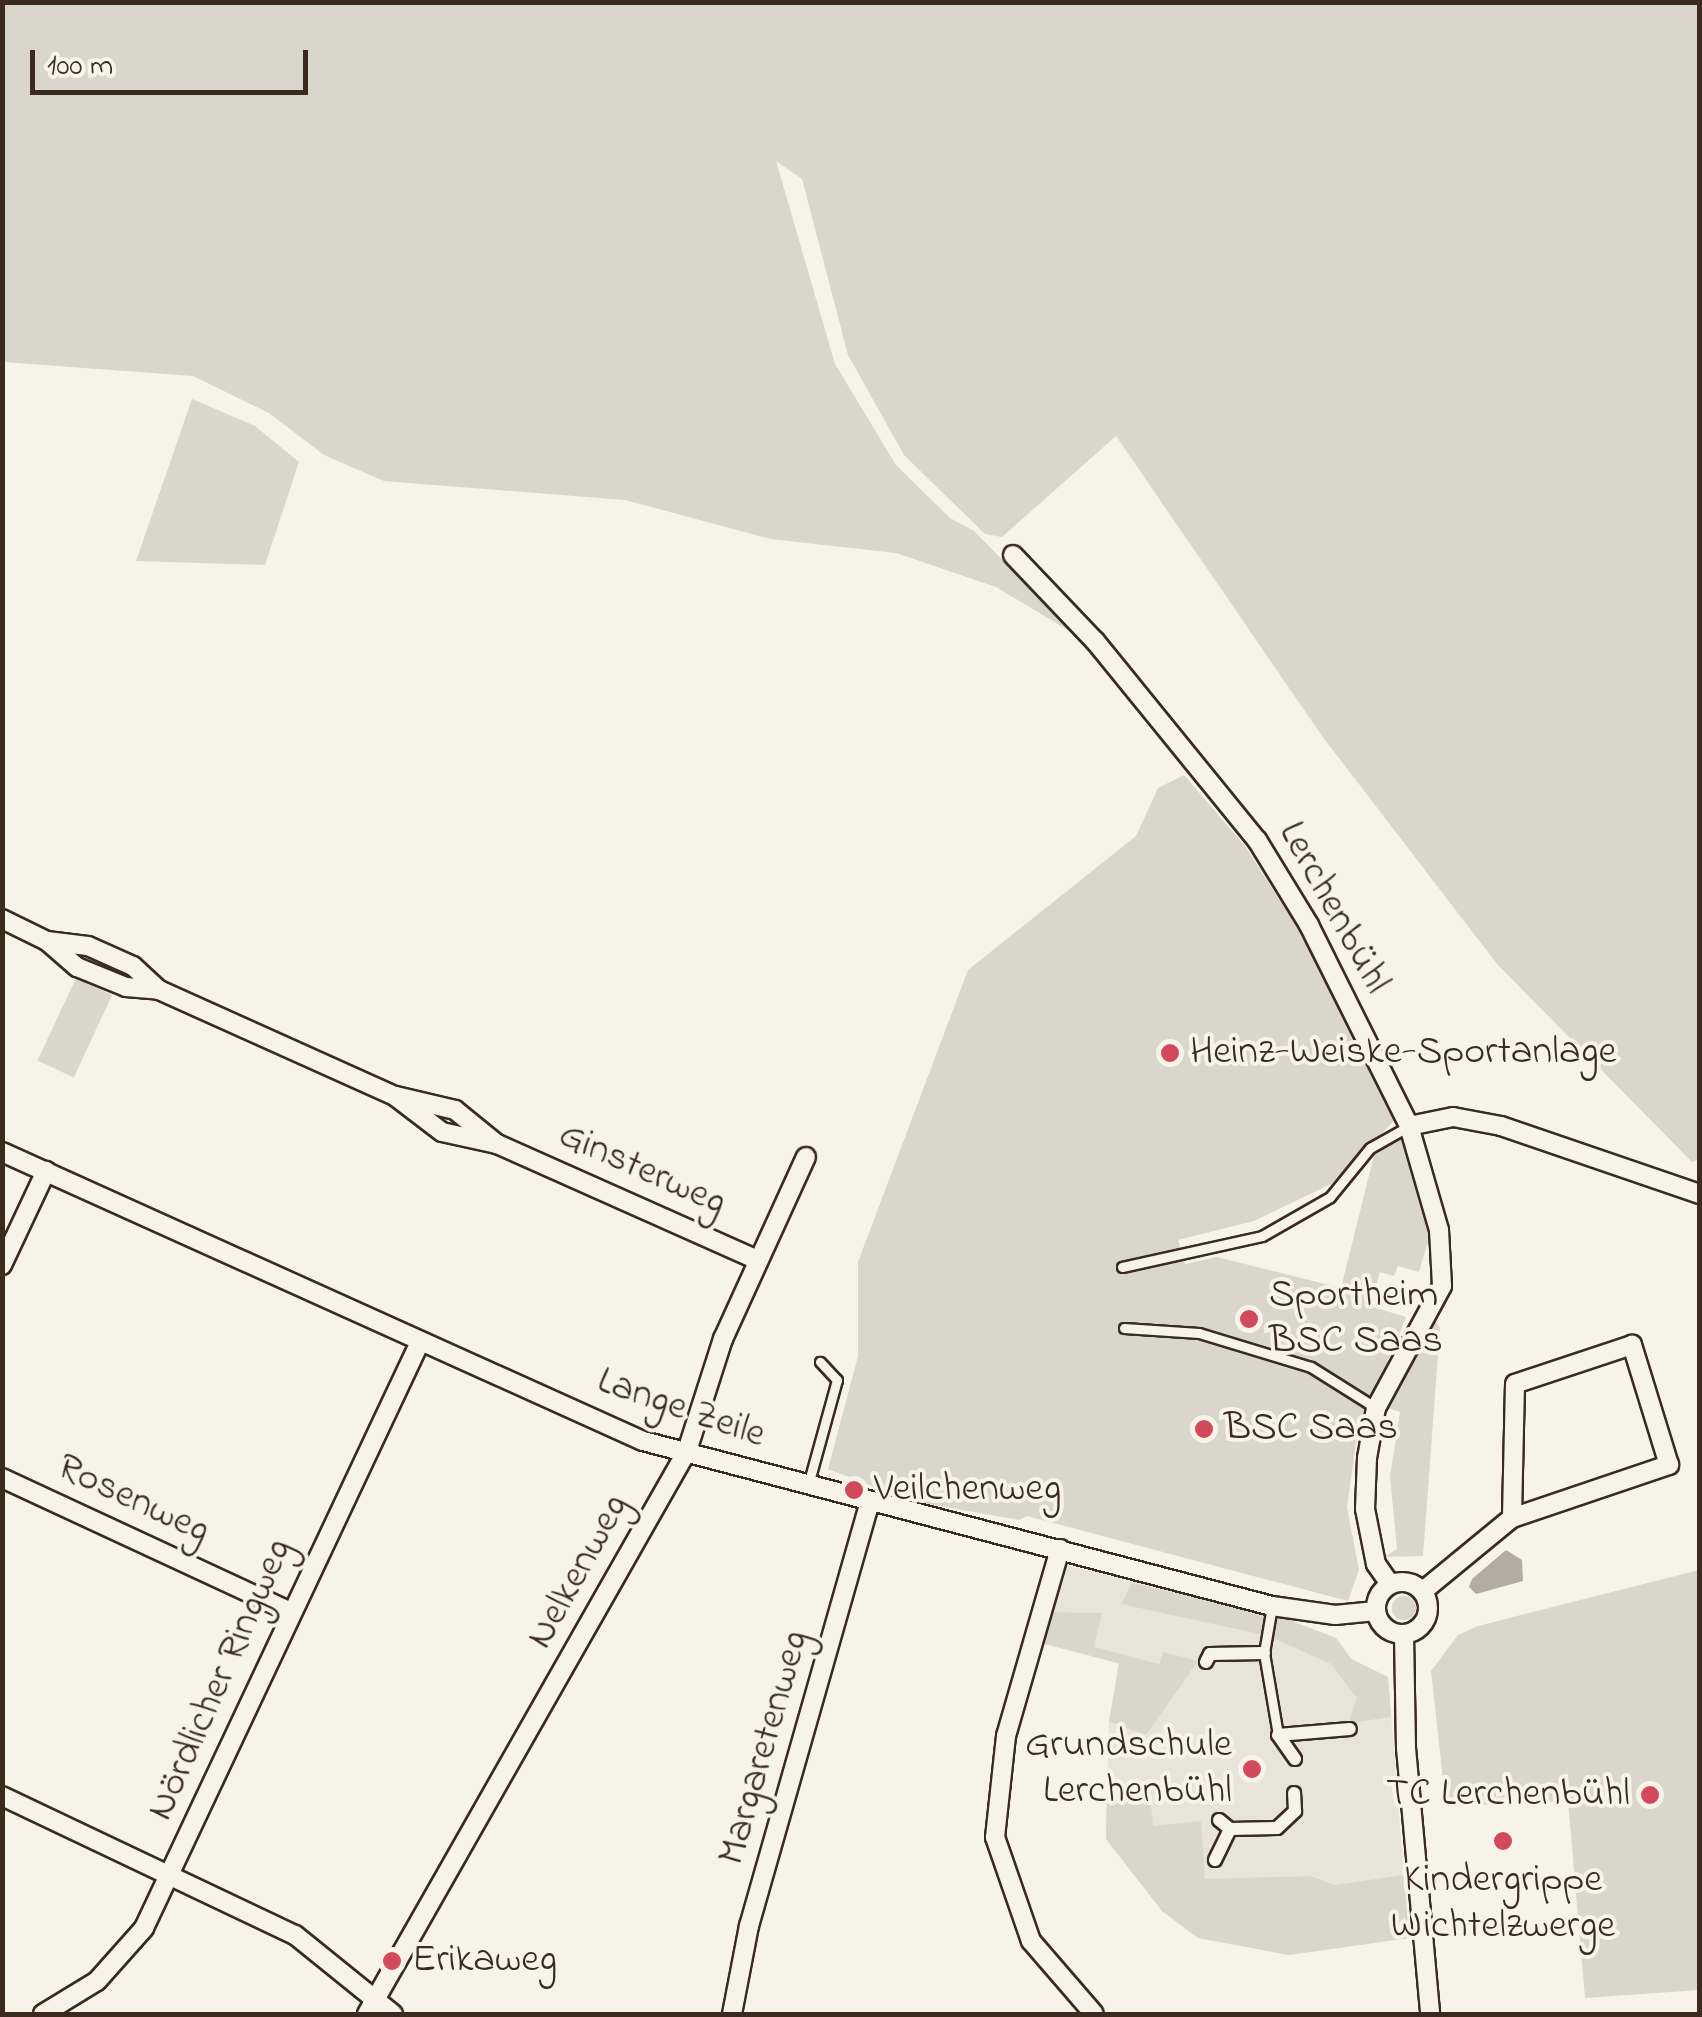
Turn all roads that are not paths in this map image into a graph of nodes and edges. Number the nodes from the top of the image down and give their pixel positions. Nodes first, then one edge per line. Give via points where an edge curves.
1 (1013, 555) dead end
2 (2, 919) edge
3 (1409, 1126) junction
4 (2, 1152) edge
5 (806, 1157) dead end
6 (46, 1171) junction
7 (1700, 1194) edge
8 (758, 1260) junction
9 (2, 1265) edge
10 (1122, 1267) dead end
11 (1124, 1328) dead end
12 (420, 1342) junction
13 (820, 1362) dead end
14 (1376, 1408) junction
15 (687, 1451) junction
16 (2, 1478) edge
17 (808, 1488) junction
18 (870, 1502) junction
19 (1512, 1518) junction
20 (1060, 1549) junction
21 (1390, 1584) junction
22 (1423, 1592) junction
23 (1272, 1606) junction
24 (288, 1611) junction
25 (1376, 1611) junction
26 (1404, 1634) junction
27 (1264, 1653) junction
28 (1206, 1662) dead end
29 (1350, 1729) dead end
30 (1278, 1735) junction
31 (1295, 1759) dead end
32 (1294, 1792) dead end
33 (2, 1796) edge
34 (1215, 1860) dead end
35 (172, 1872) junction
36 (371, 2009) edge
37 (44, 2014) edge
38 (393, 2014) edge
39 (732, 2014) edge
40 (1094, 2014) edge
41 (1430, 2014) edge

1 - 3 street, Lerchenbühl via 1095,640 1257,840 1309,926
2 - 8 street, Ginsterweg via 47,941 133,966 159,990 394,1096 442,1132 496,1144
3 - 7 street via 1453,1117 1502,1126
3 - 10 lane via 1370,1148 1330,1197 1262,1236
3 - 14 street, Lerchenbühl via 1440,1230 1442,1286
4 - 6 street, Lange Zeile
5 - 8 street, Nelkenweg
6 - 9 street
6 - 12 street, Lange Zeile
8 - 15 street, Nelkenweg via 722,1339
11 - 14 lane via 1199,1333 1311,1368
12 - 15 street, Lange Zeile via 642,1441
12 - 24 street, Nördlicher Ringweg
13 - 17 lane via 837,1380
14 - 21 street, Lerchenbühl via 1365,1509 1376,1564
15 - 17 street, Lange Zeile
15 - 36 street, Nelkenweg
16 - 24 street, Rosenweg
17 - 18 street, Lange Zeile
18 - 20 street, Lange Zeile
18 - 39 street, Margaretenweg via 749,1926
19 - 19 street via 1670,1464 1632,1345 1514,1384
19 - 22 street
20 - 23 street, Lange Zeile
20 - 40 street via 1006,1736 995,1837 1031,1941
21 - 22 street via 1408,1582
21 - 25 street
22 - 26 street via 1425,1620
23 - 25 street, Lange Zeile via 1335,1615
23 - 27 lane
24 - 35 street, Nördlicher Ringweg
25 - 26 street via 1385,1628
26 - 41 street
27 - 28 street via 1210,1654
27 - 30 lane
29 - 30 street
30 - 31 street
32 - 34 street via 1295,1812 1277,1828 1224,1824
33 - 35 street
35 - 36 street via 295,1936
35 - 37 street, Nördlicher Ringweg via 144,1928 108,1968
36 - 38 street

